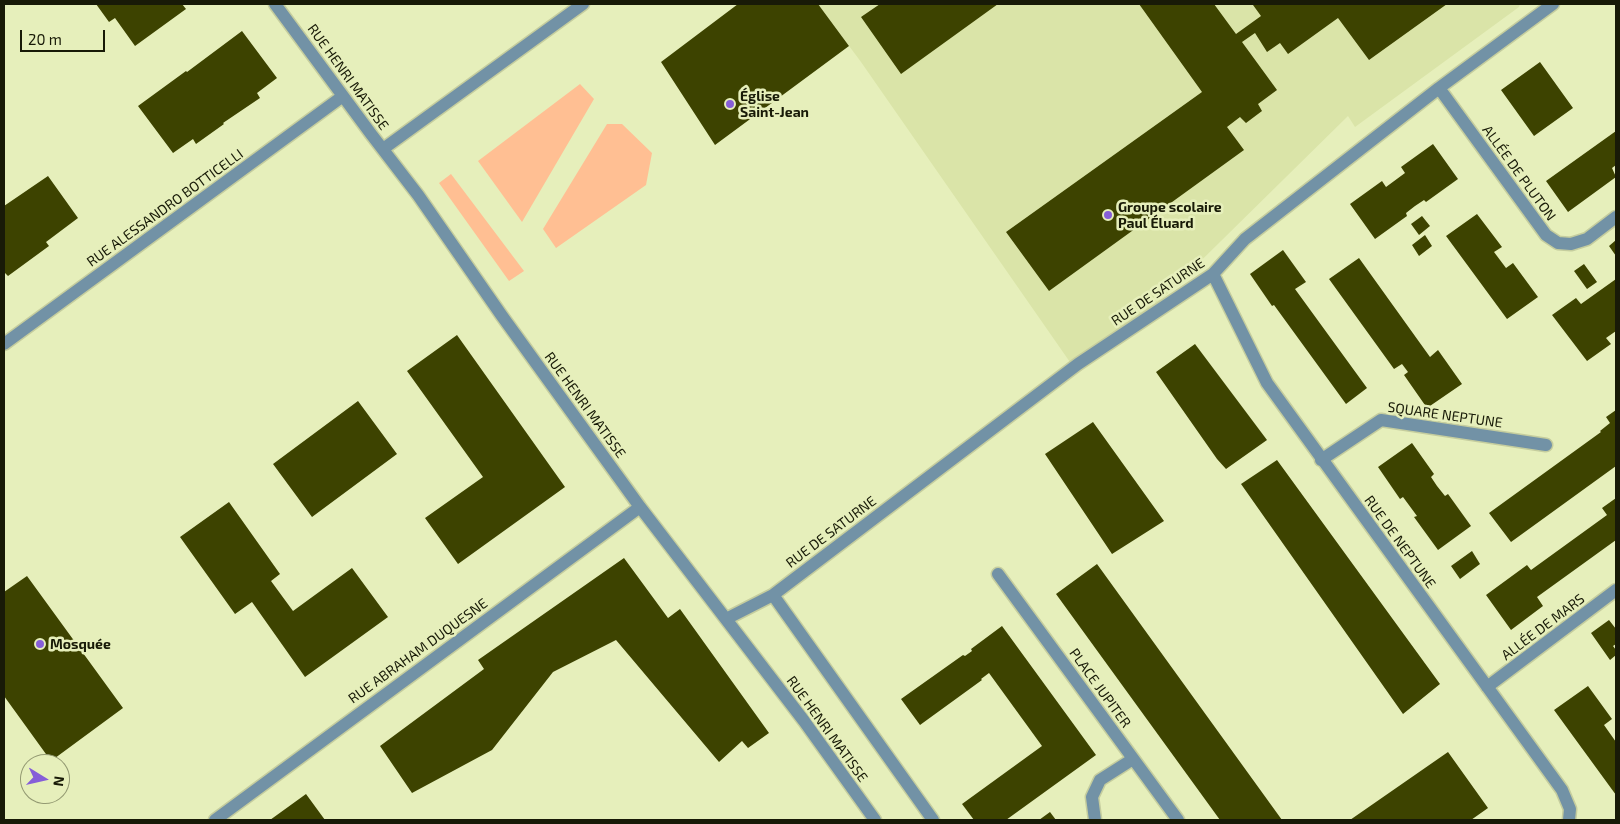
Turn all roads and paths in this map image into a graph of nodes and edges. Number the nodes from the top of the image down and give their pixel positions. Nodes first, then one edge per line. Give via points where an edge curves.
1 (276, 4) edge
2 (582, 4) edge
3 (1552, 4) edge
4 (1439, 88) junction
5 (343, 96) junction
6 (383, 150) junction
7 (1616, 217) edge
8 (1213, 274) junction
9 (4, 344) edge
10 (1546, 446) dead end
11 (1321, 460) junction
12 (640, 507) junction
13 (998, 574) dead end
14 (1616, 590) edge
15 (773, 595) junction
16 (726, 619) junction
17 (1487, 687) junction
18 (1133, 759) junction
19 (215, 820) edge
20 (875, 820) edge
21 (933, 820) edge
22 (1095, 820) edge
23 (1178, 820) edge
24 (1569, 820) edge

1 - 5 street, RUE HENRI MATISSE
2 - 6 street
3 - 4 street, RUE DE SATURNE
4 - 7 street, ALLÉE DE PLUTON via 1546,235 1558,243 1571,244 1587,239
4 - 8 street, RUE DE SATURNE via 1245,239
5 - 6 street, RUE HENRI MATISSE
5 - 9 street, RUE ALESSANDRO BOTTICELLI
6 - 12 street, RUE HENRI MATISSE
8 - 11 street, RUE DE NEPTUNE via 1267,383
8 - 15 street, RUE DE SATURNE via 1078,364
10 - 11 street, SQUARE NEPTUNE via 1381,420
11 - 17 street, RUE DE NEPTUNE
12 - 16 street, RUE HENRI MATISSE
12 - 19 street, RUE ABRAHAM DUQUESNE
13 - 18 street, PLACE JUPITER
14 - 17 street, ALLÉE DE MARS
15 - 16 street, RUE DE SATURNE
15 - 21 street
16 - 20 street, RUE HENRI MATISSE
17 - 24 street, RUE DE NEPTUNE via 1562,790 1570,809
18 - 22 street via 1100,780 1092,798
18 - 23 street, PLACE JUPITER

